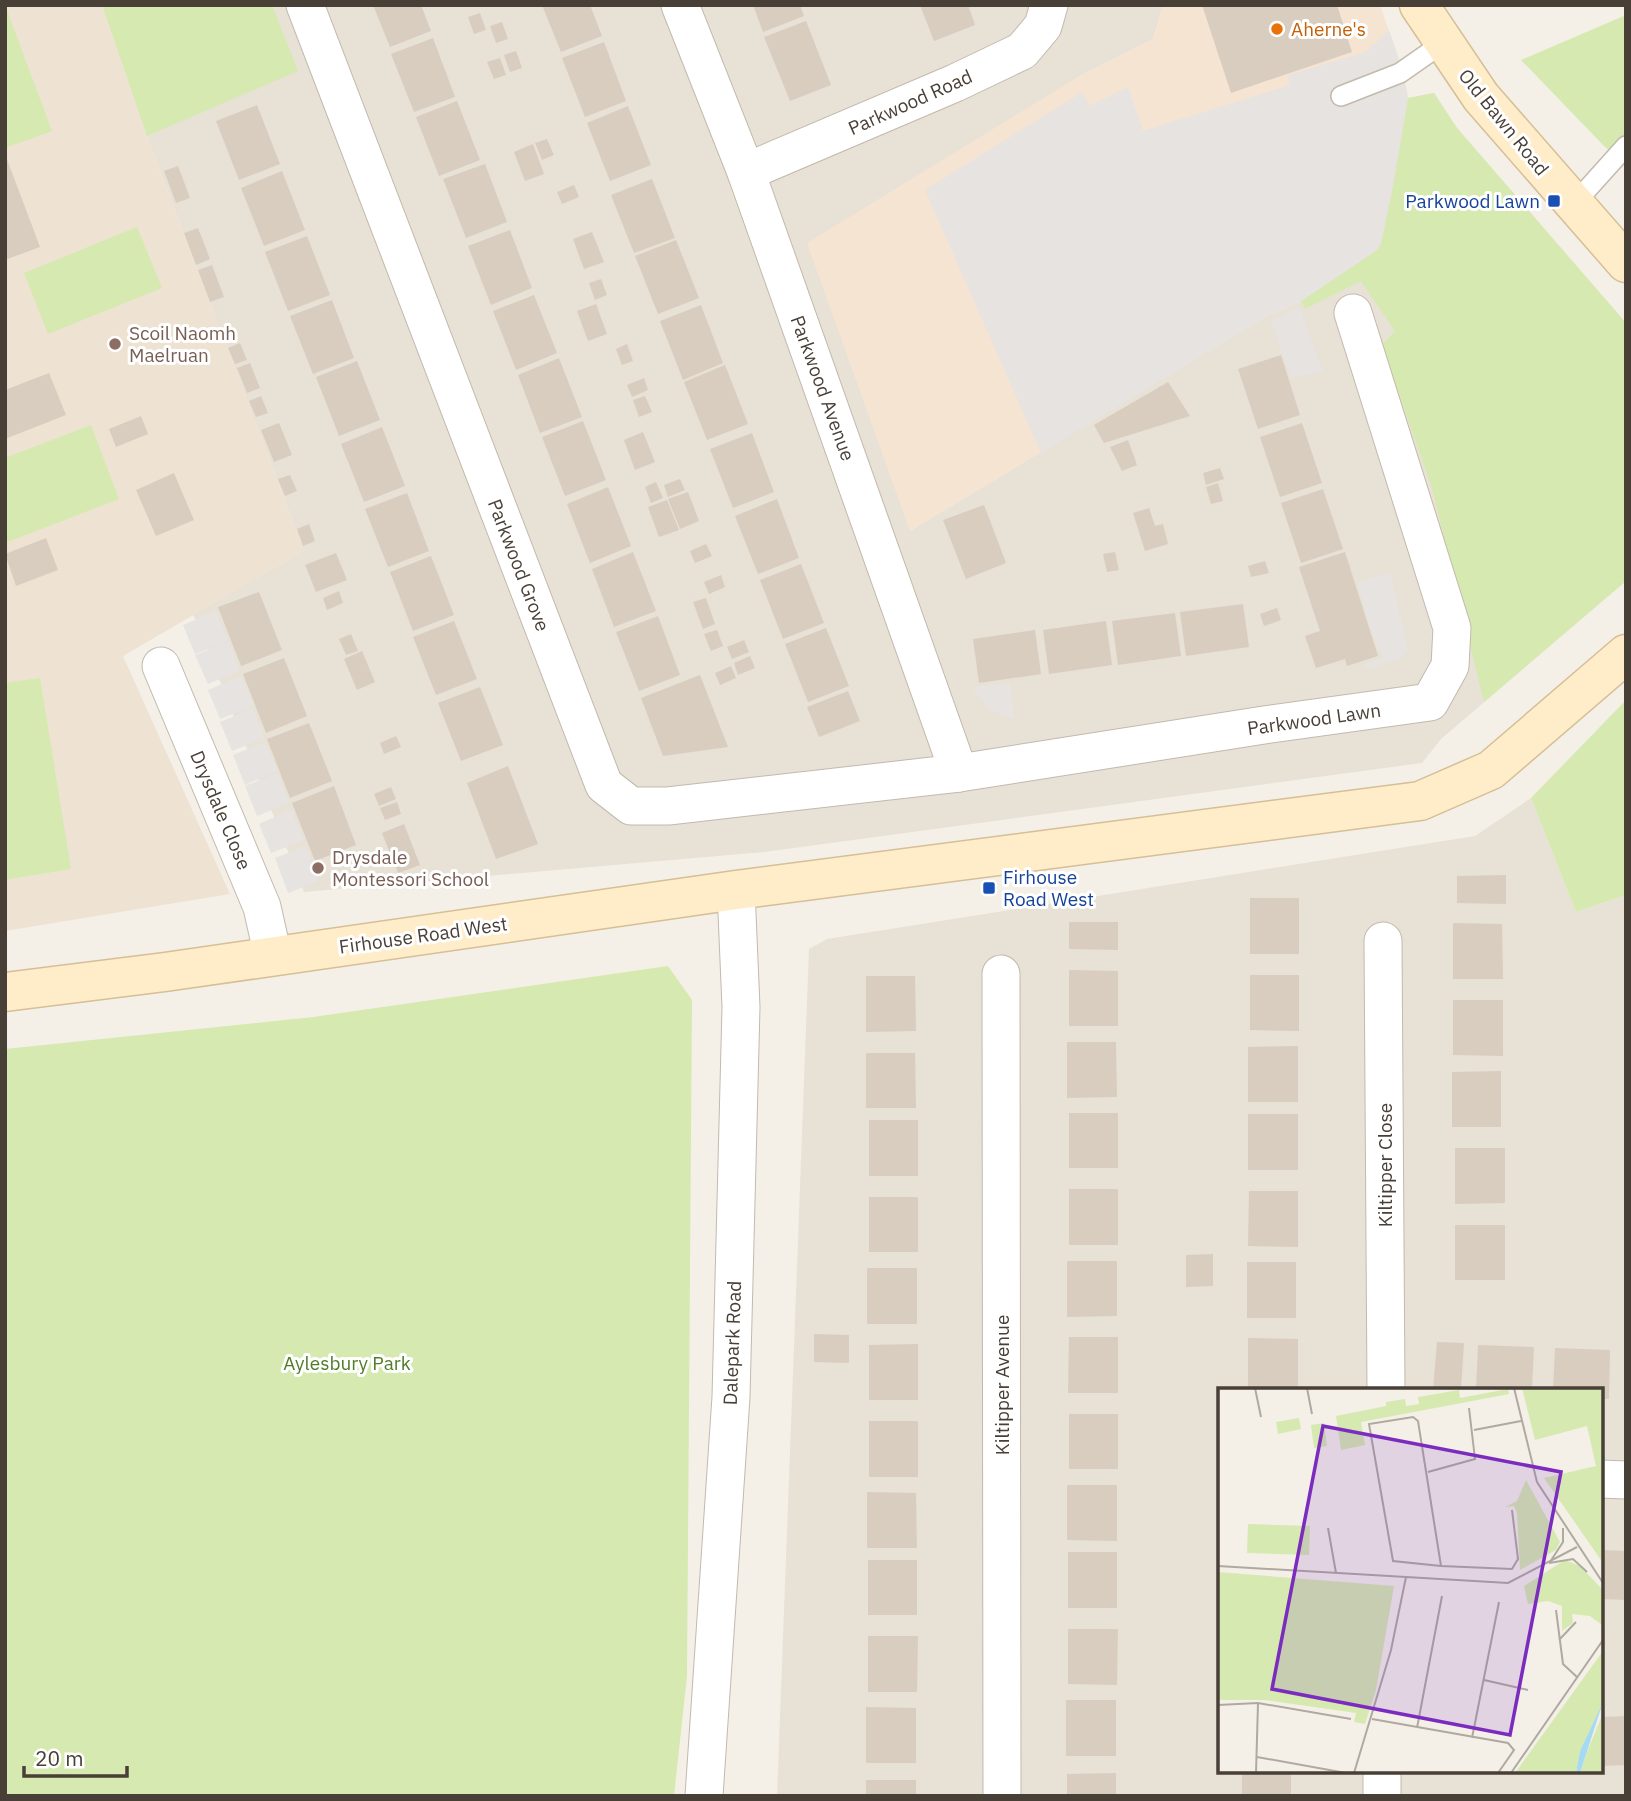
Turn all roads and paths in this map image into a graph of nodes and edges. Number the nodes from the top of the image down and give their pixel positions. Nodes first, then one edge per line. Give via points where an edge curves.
1 (305, 5) edge
2 (680, 5) edge
3 (1049, 5) edge
4 (1419, 5) edge
5 (1443, 43) junction
6 (1341, 96) dead end
7 (1626, 146) edge
8 (746, 172) junction
9 (1573, 205) junction
10 (1626, 263) edge
11 (1353, 313) dead end
12 (1626, 654) edge
13 (161, 666) dead end
14 (959, 773) junction
15 (736, 890) junction
16 (1382, 941) dead end
17 (272, 956) junction
18 (1001, 974) dead end
19 (5, 992) edge
20 (1387, 1388) edge
21 (1603, 1479) edge
22 (1626, 1480) edge
23 (1382, 1773) edge
24 (704, 1796) edge
25 (1002, 1796) edge
26 (1382, 1796) edge

1 - 14 street, Parkwood Grove via 604,785 631,806 668,806
2 - 8 street, Parkwood Avenue
3 - 8 street, Parkwood Road via 1043,26 1022,51
4 - 5 street, Old Bawn Road
5 - 6 lane via 1400,73
5 - 9 street, Old Bawn Road via 1481,97
7 - 9 lane
8 - 14 street, Parkwood Avenue
9 - 10 street, Old Bawn Road
11 - 14 street, Parkwood Lawn via 1452,628 1450,666 1430,702
12 - 15 street, Firhouse Road West via 1491,770 1420,800
13 - 17 street, Drysdale Close via 261,906
15 - 17 street, Firhouse Road West
15 - 24 street, Dalepark Road via 741,1007 732,1397
16 - 20 street, Kiltipper Close
17 - 19 street, Firhouse Road West
18 - 25 street, Kiltipper Avenue
21 - 22 street
23 - 26 street

